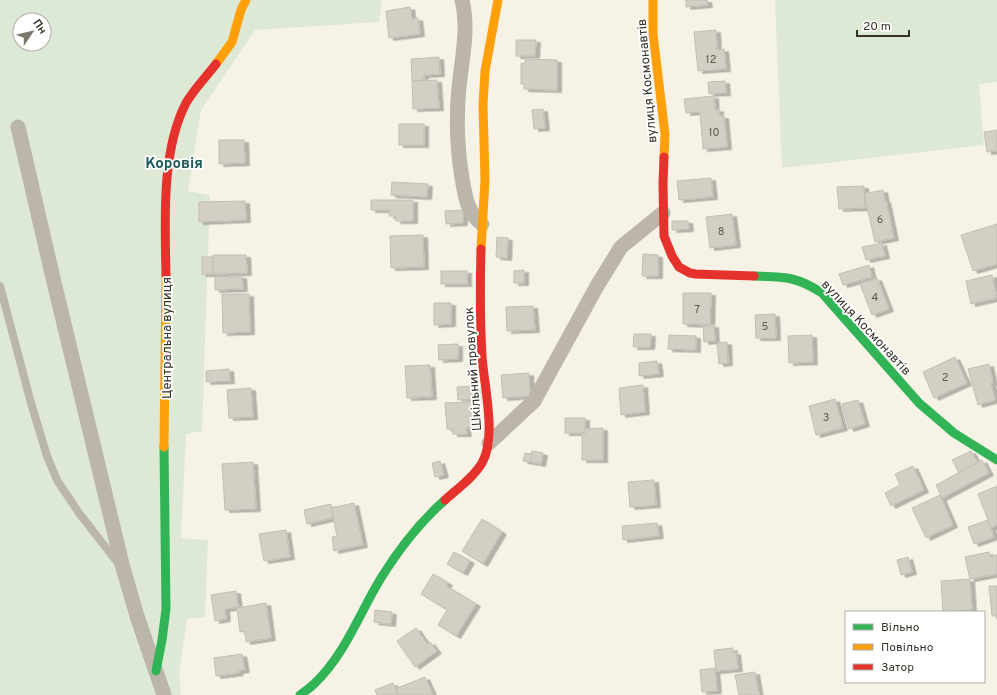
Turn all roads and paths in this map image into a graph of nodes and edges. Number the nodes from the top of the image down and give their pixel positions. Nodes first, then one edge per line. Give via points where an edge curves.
1 (246, 0) edge
2 (462, 0) edge
3 (498, 0) edge
4 (653, 0) edge
5 (18, 126) dead end
6 (663, 213) junction
7 (482, 224) junction
8 (0, 286) edge
9 (489, 443) junction
10 (997, 460) edge
11 (123, 568) junction
12 (156, 671) junction
13 (164, 695) edge
14 (300, 695) edge

1 - 12 street, Центральна вулиця via 230,46 185,104 170,161 165,226 166,610
2 - 7 street via 465,29 458,104 459,161 468,205 474,217
3 - 7 street, Шкільний провулок via 484,87
4 - 6 street, вулиця Космонавтів via 653,34 665,134
5 - 11 street
6 - 9 street via 621,247 534,401
6 - 10 street, вулиця Космонавтів via 664,236 679,267 696,274 787,278 815,288 834,306 919,403 954,433
7 - 9 street, Шкільний провулок via 481,327
8 - 11 lane via 31,403 57,480 79,513
9 - 14 street, Шкільний провулок via 478,469 420,524 381,578 334,660 315,683
11 - 12 street
12 - 13 street

